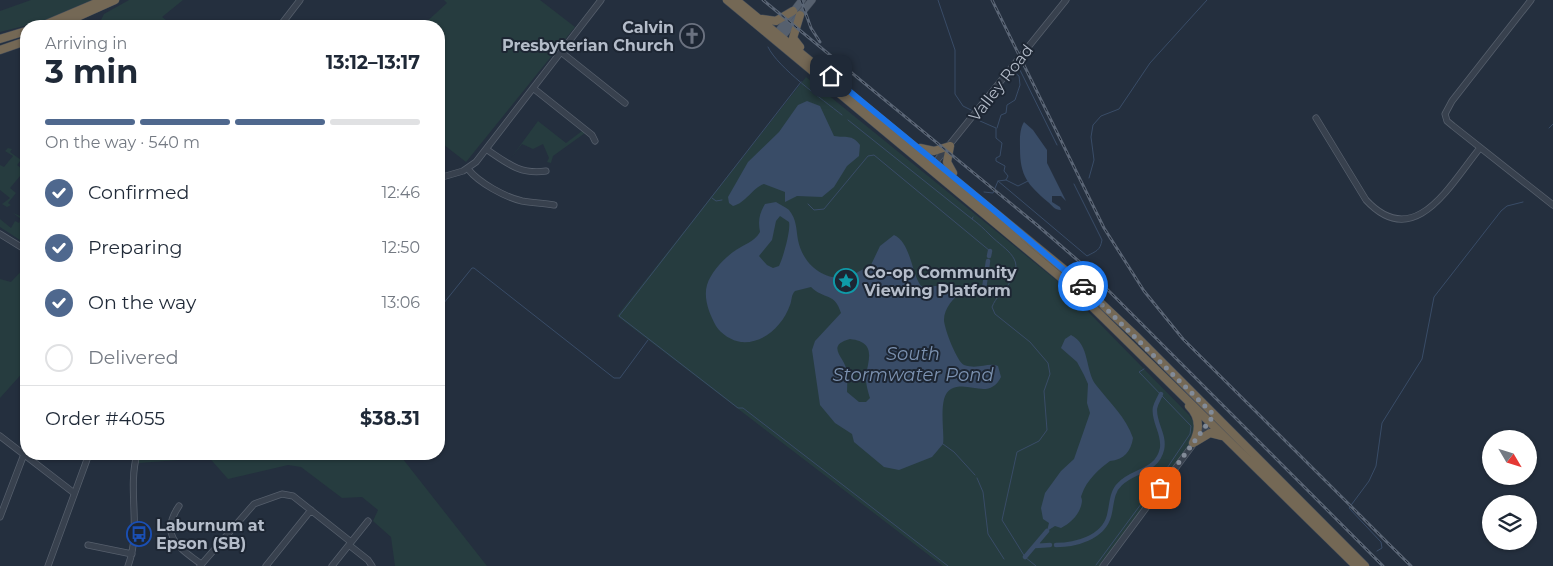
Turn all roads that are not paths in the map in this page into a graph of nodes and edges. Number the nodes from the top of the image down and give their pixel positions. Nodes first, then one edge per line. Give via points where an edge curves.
1 (103, 0) edge
2 (115, 0) edge
3 (300, 0) edge
4 (601, 0) edge
5 (727, 0) edge
6 (736, 0) edge
7 (802, 0) edge
8 (812, 0) edge
9 (1066, 0) edge
10 (1531, 0) edge
11 (92, 12) junction
12 (796, 13) junction
13 (755, 15) junction
14 (56, 20) edge
15 (72, 20) edge
16 (77, 20) edge
17 (285, 20) edge
18 (20, 32) edge
19 (778, 37) junction
20 (0, 38) edge
21 (20, 39) edge
22 (20, 43) edge
23 (0, 45) edge
24 (0, 50) edge
25 (561, 52) junction
26 (533, 88) junction
27 (851, 97) junction
28 (625, 103) dead end
29 (1316, 118) dead end
30 (595, 141) dead end
31 (911, 143) junction
32 (950, 146) junction
33 (1480, 148) junction
34 (486, 149) junction
35 (935, 163) junction
36 (468, 169) junction
37 (546, 171) dead end
38 (445, 177) edge
39 (984, 201) junction
40 (554, 205) dead end
41 (1553, 205) edge
42 (0, 234) edge
43 (20, 246) edge
44 (1092, 304) junction
45 (1130, 341) junction
46 (1212, 418) junction
47 (0, 436) edge
48 (1228, 440) junction
49 (1193, 443) junction
50 (20, 449) edge
51 (22, 460) edge
52 (34, 460) edge
53 (87, 460) edge
54 (136, 460) edge
55 (74, 494) junction
56 (179, 506) dead end
57 (311, 510) junction
58 (0, 517) edge
59 (368, 521) dead end
60 (350, 543) junction
61 (88, 545) dead end
62 (132, 554) junction
63 (201, 565) edge
64 (48, 566) edge
65 (128, 566) edge
66 (266, 566) edge
67 (332, 566) edge
68 (372, 566) edge
69 (1103, 566) edge
70 (1356, 566) edge
71 (1366, 566) edge

1 - 14 highway
2 - 11 highway
3 - 17 street
4 - 25 street
5 - 19 highway
6 - 13 highway
7 - 12 main road
8 - 12 main road
9 - 32 street, Valley Road
10 - 33 street via 1445,114 1447,121
11 - 15 highway
11 - 16 highway
12 - 13 highway via 776,21
12 - 19 main road
12 - 27 highway via 794,41
13 - 19 highway
18 - 20 highway
19 - 27 highway
21 - 23 highway
22 - 24 highway
25 - 26 street
25 - 28 street
26 - 30 street via 592,135
26 - 34 street
27 - 31 highway
27 - 35 highway via 922,157
27 - 44 highway
29 - 33 street via 1366,200 1389,218 1417,218 1429,210
31 - 32 highway via 931,151
31 - 35 highway
32 - 35 street, Valley Road
32 - 39 highway via 949,168
33 - 41 street
34 - 36 street
34 - 37 street via 531,174
35 - 39 highway
35 - 44 highway via 938,170 1052,264
36 - 38 street
36 - 40 street via 505,194 520,200
39 - 46 highway via 1094,296
42 - 43 street
44 - 45 highway
45 - 46 highway
45 - 49 highway via 1194,411 1198,427
46 - 48 highway
46 - 49 street
46 - 71 highway
47 - 50 street
48 - 49 highway via 1220,434 1210,433
48 - 70 highway
49 - 69 street
51 - 58 street
52 - 55 street
53 - 55 street
54 - 62 street via 132,486 135,526
55 - 64 street
56 - 63 street via 171,517 172,538
57 - 60 street
57 - 63 street via 287,494 254,504
57 - 66 street
59 - 60 street
60 - 67 street
60 - 68 street
61 - 62 street
62 - 65 street

